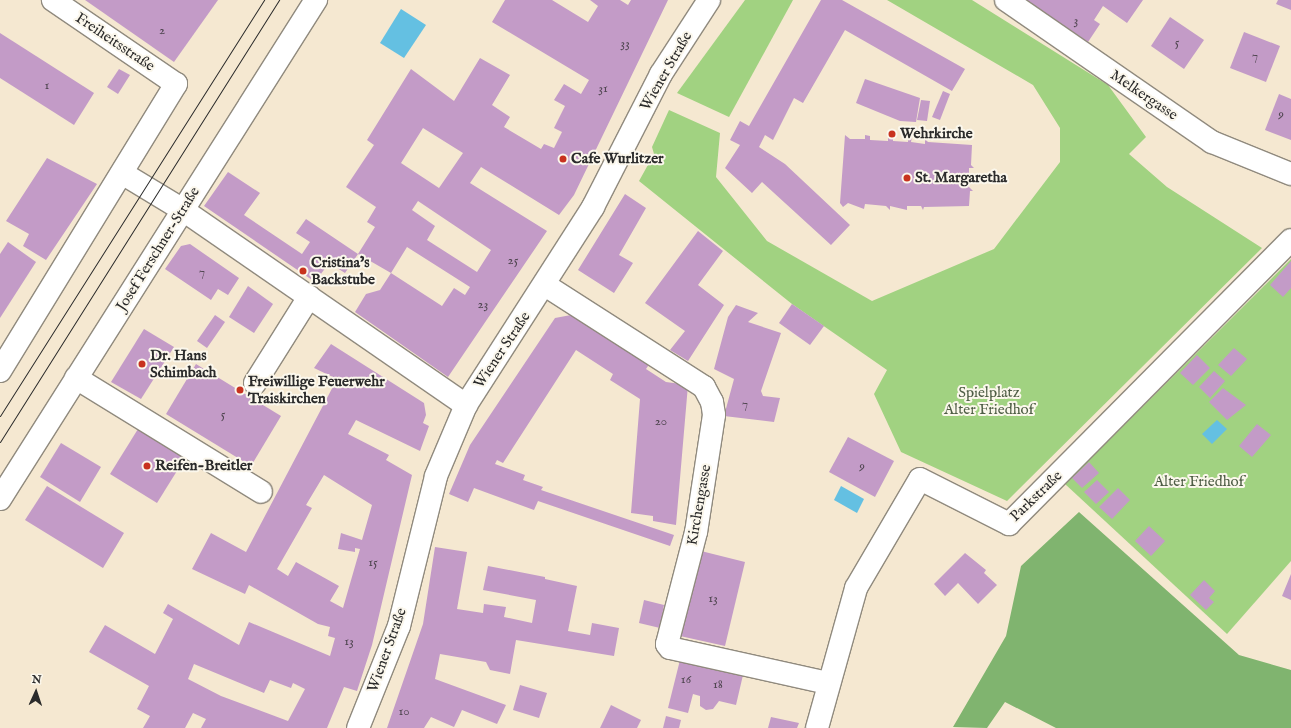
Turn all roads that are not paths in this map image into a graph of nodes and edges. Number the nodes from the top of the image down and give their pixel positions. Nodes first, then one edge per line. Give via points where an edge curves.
1 (53, 0) edge
2 (316, 0) edge
3 (709, 0) edge
4 (1006, 0) edge
5 (122, 173) junction
6 (1291, 174) edge
7 (183, 210) junction
8 (1291, 240) edge
9 (545, 285) junction
10 (309, 297) junction
11 (0, 371) edge
12 (76, 378) junction
13 (256, 383) dead end
14 (466, 405) junction
15 (261, 492) dead end
16 (0, 499) edge
17 (828, 683) junction
18 (358, 728) edge
19 (817, 728) edge

1 - 5 street, Freiheitsstraße via 176,84
2 - 7 street, Josef Ferschner-Straße
3 - 9 street, Wiener Straße via 661,74 594,207
4 - 6 street, Melkergasse via 1212,142
5 - 7 street
5 - 11 street
7 - 10 street
7 - 12 street, Josef Ferschner-Straße
8 - 17 street, Parkstraße via 1009,524 920,479 856,588
9 - 14 street, Wiener Straße
9 - 17 street, Kirchengasse via 704,387 712,402 714,415 696,532 667,644 670,648
10 - 13 street
10 - 14 street
12 - 15 street
12 - 16 street, Josef Ferschner-Straße
14 - 18 street, Wiener Straße via 436,476 399,626
17 - 19 street, Parkstraße

